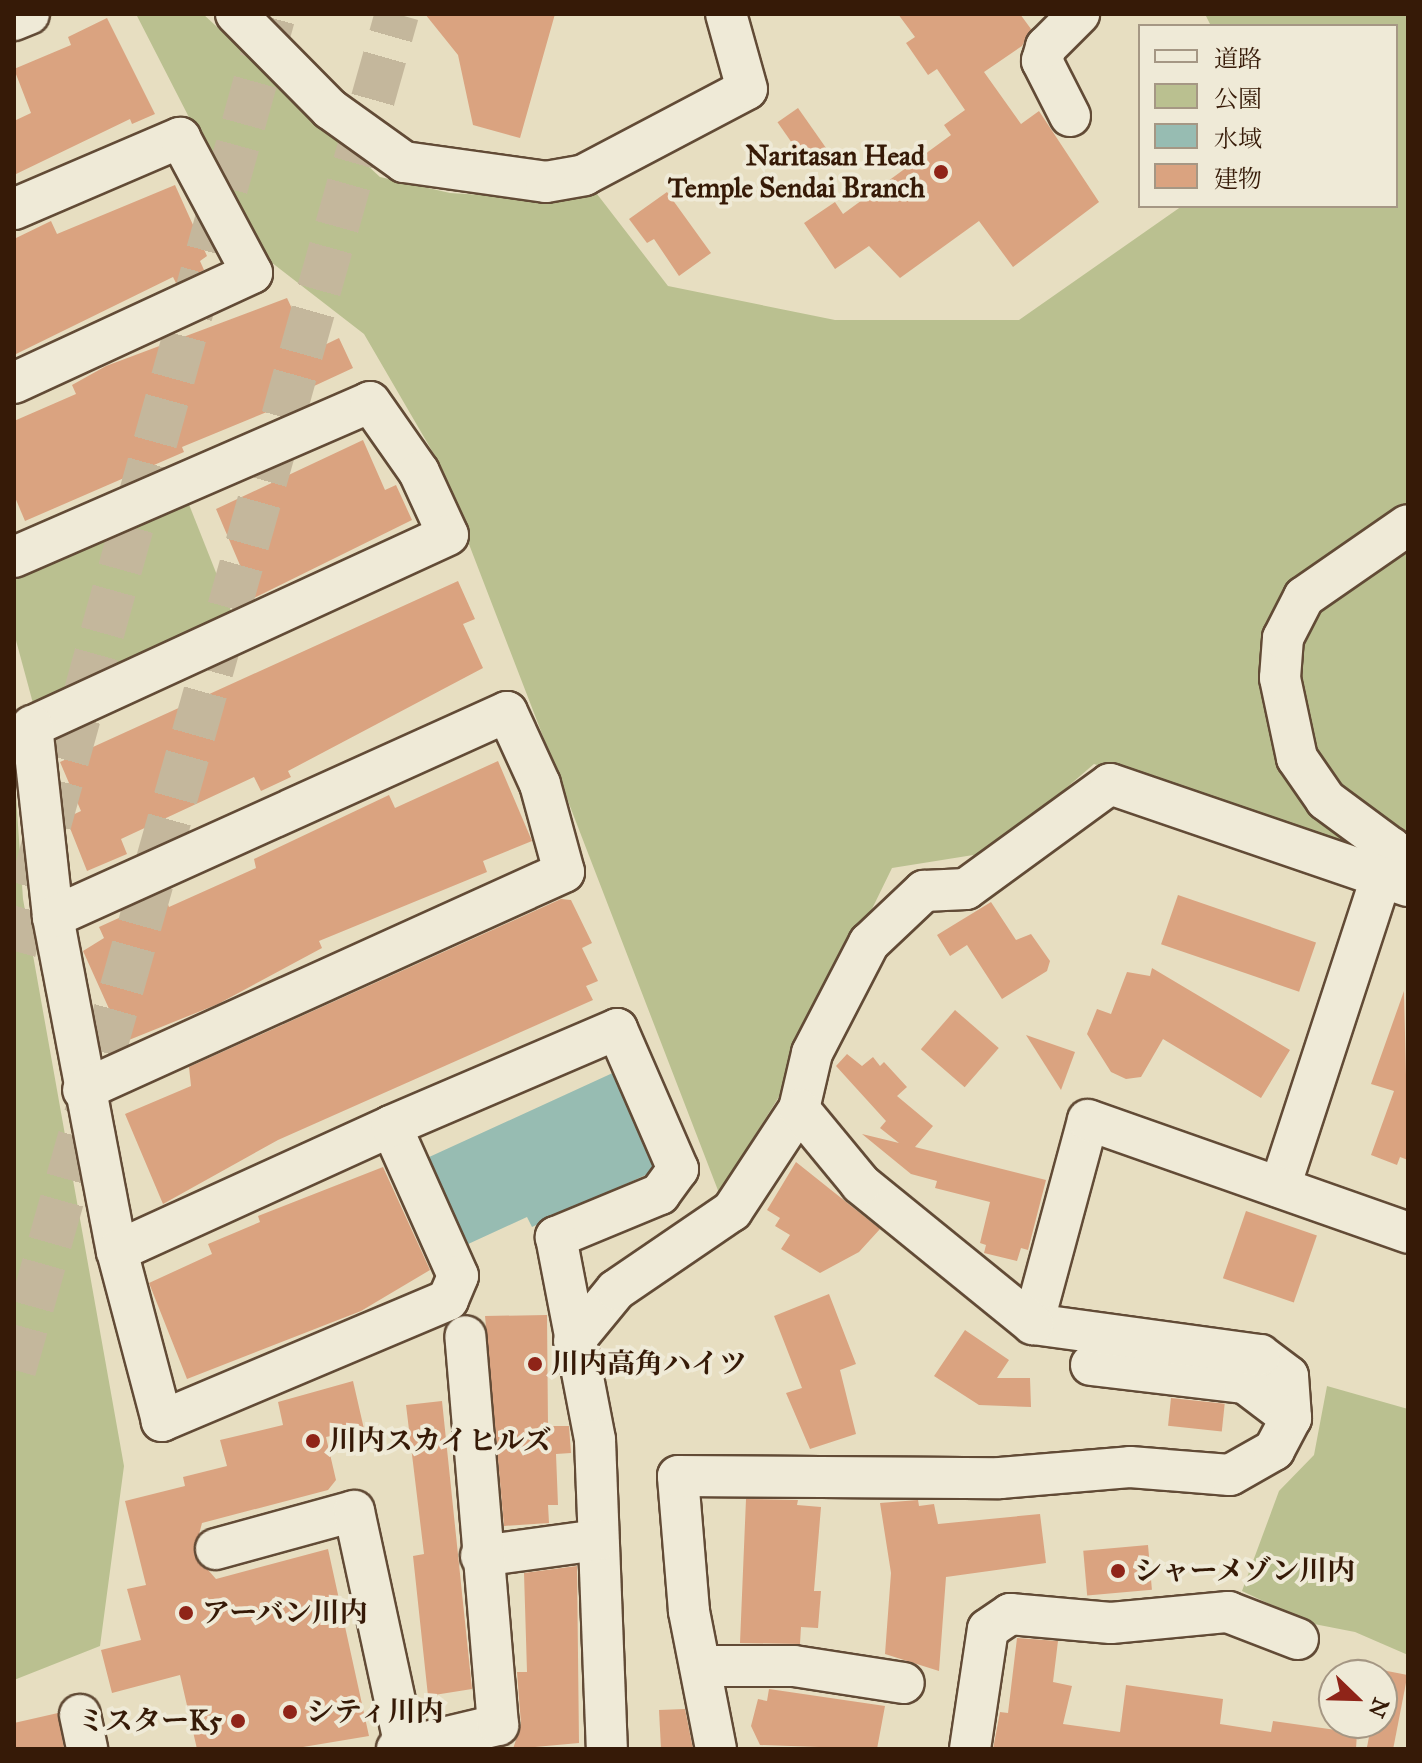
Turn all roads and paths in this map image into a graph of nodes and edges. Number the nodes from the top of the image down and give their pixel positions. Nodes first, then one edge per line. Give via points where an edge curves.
1 (29, 14) edge
2 (236, 14) edge
3 (726, 14) edge
4 (1079, 14) edge
5 (14, 20) edge
6 (1070, 116) dead end
7 (14, 209) edge
8 (14, 383) edge
9 (1408, 525) edge
10 (14, 557) edge
11 (1394, 881) edge
12 (53, 917) junction
13 (83, 1090) junction
14 (799, 1109) junction
15 (391, 1126) junction
16 (1280, 1187) junction
17 (1408, 1233) edge
18 (117, 1251) junction
19 (1033, 1324) junction
20 (465, 1336) dead end
21 (574, 1341) junction
22 (1091, 1365) dead end
23 (1291, 1418) junction
24 (598, 1540) junction
25 (216, 1549) dead end
26 (481, 1556) junction
27 (1298, 1639) dead end
28 (701, 1666) junction
29 (904, 1683) dead end
30 (401, 1748) edge
31 (607, 1749) edge
32 (716, 1749) edge
33 (970, 1749) edge

1 - 5 street
2 - 3 street via 330,109 404,162 546,182 584,175 747,89
4 - 6 street via 1046,47 1042,61
7 - 8 street via 180,138 252,273
9 - 11 street via 1304,597 1283,638 1281,665 1297,758 1326,800 1391,848
10 - 12 street via 370,402 419,472 448,535 32,726
11 - 14 street via 1110,784 966,889 924,891 869,943 812,1053
11 - 16 street
12 - 13 street
12 - 13 street via 507,712 540,784 564,872
13 - 18 street
14 - 19 street via 861,1184
14 - 21 street via 732,1211 616,1290
15 - 18 street
15 - 18 street via 458,1276 448,1300 162,1421
15 - 21 street via 617,1029 678,1169 660,1194 556,1237
16 - 17 street
16 - 19 street via 1088,1120
19 - 23 street via 1260,1355 1288,1376
20 - 26 street
21 - 24 street via 595,1440
22 - 23 street via 1245,1383
23 - 28 street via 1274,1450 1230,1475 1130,1467 1000,1478 678,1476 689,1611
24 - 26 street
24 - 31 street
25 - 30 street via 354,1511
26 - 30 street via 498,1725
27 - 33 street via 1228,1612 1111,1623 1010,1614 988,1629
28 - 29 street via 794,1666
28 - 32 street

